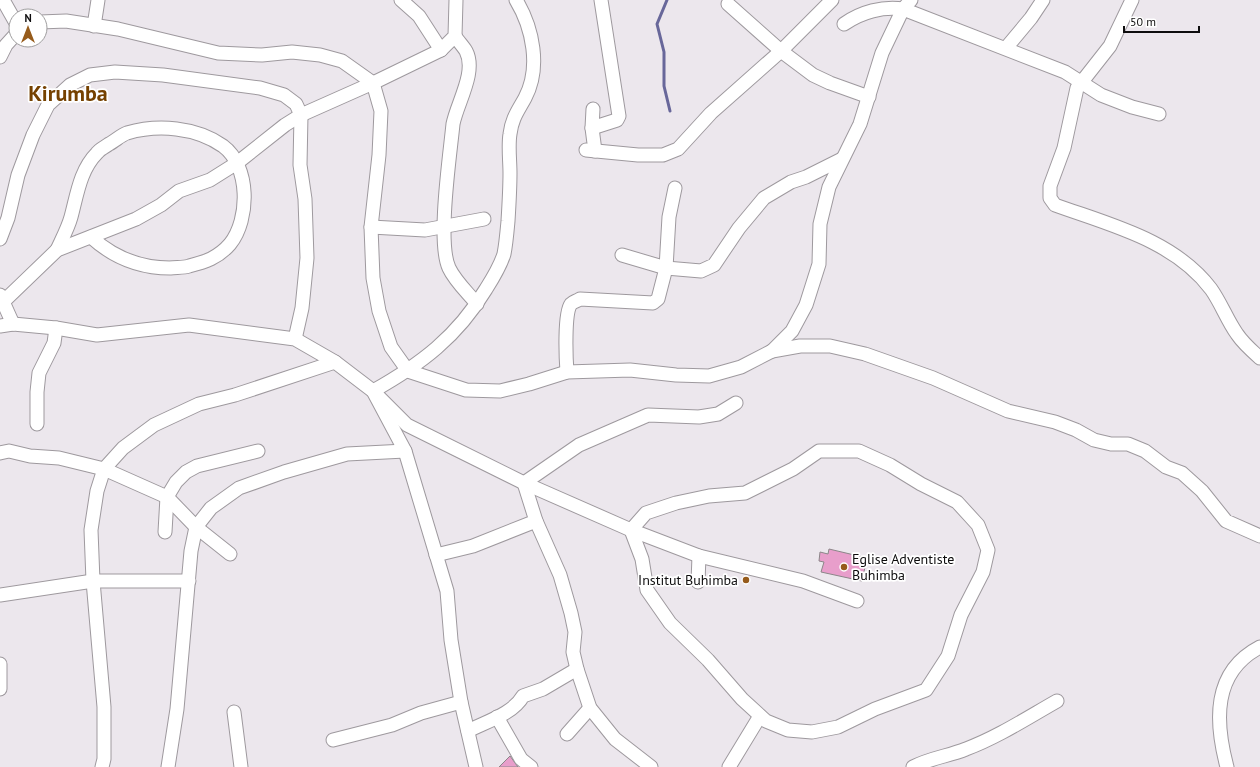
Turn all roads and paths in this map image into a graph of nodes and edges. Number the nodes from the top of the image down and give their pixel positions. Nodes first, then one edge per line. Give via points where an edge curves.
1 (3, 0) edge
2 (98, 0) edge
3 (400, 0) edge
4 (456, 0) edge
5 (516, 0) edge
6 (601, 0) edge
7 (832, 0) edge
8 (1043, 0) edge
9 (1132, 0) edge
10 (728, 4) dead end
11 (907, 5) edge
12 (8, 9) edge
13 (48, 22) edge
14 (844, 24) dead end
15 (94, 26) junction
16 (455, 36) junction
17 (8, 43) edge
18 (1006, 48) junction
19 (441, 50) junction
20 (781, 51) junction
21 (0, 57) edge
22 (1081, 82) junction
23 (373, 83) junction
24 (870, 97) junction
25 (593, 109) dead end
26 (1159, 114) dead end
27 (301, 115) junction
28 (592, 128) junction
29 (842, 159) junction
30 (237, 163) junction
31 (675, 188) dead end
32 (484, 220) dead end
33 (445, 226) junction
34 (371, 227) junction
35 (91, 237) junction
36 (0, 239) edge
37 (57, 250) junction
38 (622, 255) dead end
39 (666, 268) junction
40 (2, 298) edge
41 (477, 304) junction
42 (6, 325) edge
43 (56, 328) junction
44 (295, 339) junction
45 (772, 351) junction
46 (1260, 358) edge
47 (334, 362) junction
48 (408, 371) junction
49 (567, 372) junction
50 (373, 391) junction
51 (736, 403) dead end
52 (37, 424) dead end
53 (405, 451) junction
54 (258, 452) dead end
55 (0, 453) edge
56 (104, 469) junction
57 (524, 482) junction
58 (167, 496) junction
59 (536, 520) junction
60 (196, 526) junction
61 (631, 530) junction
62 (166, 532) dead end
63 (1260, 536) edge
64 (230, 554) dead end
65 (436, 555) junction
66 (699, 556) junction
67 (93, 581) junction
68 (189, 581) junction
69 (698, 582) dead end
70 (0, 595) edge
71 (857, 601) dead end
72 (1260, 647) edge
73 (0, 664) edge
74 (577, 669) junction
75 (0, 689) edge
76 (1057, 701) dead end
77 (461, 702) junction
78 (590, 708) junction
79 (234, 712) dead end
80 (497, 716) junction
81 (760, 716) junction
82 (468, 731) junction
83 (567, 734) dead end
84 (333, 740) dead end
85 (102, 767) edge
86 (168, 767) edge
87 (241, 767) edge
88 (476, 767) edge
89 (531, 767) edge
90 (651, 767) edge
91 (729, 767) edge
92 (913, 767) edge
93 (1227, 767) edge

1 - 12 street
2 - 15 street
3 - 19 street via 420,16
4 - 16 street
5 - 41 street via 528,23 534,65 533,76 525,98 516,111 509,135 510,180 504,254
6 - 28 street via 620,116 617,120
7 - 20 street
8 - 18 street
9 - 22 street via 1110,46
10 - 20 street
11 - 14 street via 878,8
11 - 18 street
11 - 24 street via 882,52
13 - 15 street via 66,21
15 - 23 street via 218,52 262,55 292,52 320,55 342,61
16 - 19 street
16 - 33 street via 467,52 469,74 453,124
17 - 21 street
18 - 22 street via 1065,72
19 - 23 street
20 - 24 street via 813,75
20 - 28 street via 711,113 678,149 663,155 591,150
22 - 26 street via 1101,95
22 - 46 street via 1074,97 1064,148 1050,186 1050,198 1055,205 1138,235 1168,250 1199,275 1211,290 1237,335
23 - 27 street
23 - 34 street via 381,111
24 - 29 street
25 - 28 street
27 - 30 street
27 - 36 street via 296,104 284,95 260,88 163,75 115,72 90,75 70,85 48,105 18,175 8,218
27 - 44 street via 300,165 306,199 306,258 302,308
29 - 39 street via 791,182 764,198 739,228 714,265 701,270
29 - 45 street via 829,187 820,224 819,264 806,305 792,331
30 - 35 street via 210,180 179,191 136,220
30 - 35 street via 245,190 243,217 230,243 212,260 185,267 155,268 122,259 105,250
30 - 37 street via 224,147 202,135 176,128 152,128 126,134 97,153 79,182 70,218
31 - 39 street via 669,218
32 - 33 street
33 - 34 street via 425,230
33 - 41 street via 448,267
34 - 48 street via 373,278 378,311 391,347
35 - 37 street
37 - 40 street
38 - 39 street
39 - 49 street via 658,299 652,303 580,299 571,304 567,326
40 - 42 street
41 - 48 street via 439,347
42 - 43 street
43 - 44 street via 97,335 189,325
43 - 52 street via 54,343 39,373
44 - 47 street
45 - 49 street via 741,367 710,376 630,370
45 - 63 street via 800,346 830,346 865,354 933,378 1008,411 1055,422 1094,440 1128,444 1145,451 1166,467 1182,474 1202,490 1226,520
47 - 50 street
47 - 56 street via 186,410 154,425 123,448
48 - 49 street via 466,390 500,391
48 - 50 street
50 - 53 street
50 - 57 street via 407,425
51 - 57 street via 718,414 699,417 648,416 579,445
53 - 60 street via 347,454 239,488 211,508
53 - 65 street
54 - 58 street via 197,466 176,482
55 - 56 street via 58,458
56 - 58 street
56 - 67 street via 97,491 91,530
57 - 59 street
57 - 61 street
58 - 60 street
58 - 62 street
59 - 65 street via 473,546
59 - 74 street via 560,575 571,613
60 - 64 street
60 - 68 street
61 - 66 street
61 - 81 street via 642,559 647,590 670,623
61 - 81 street via 646,513 676,502 745,493 793,469 819,451 859,451 890,465 957,502 978,525 988,550 983,572 961,615 948,656 926,690 875,709 838,727 812,732 788,730
65 - 77 street via 447,591 451,640
66 - 69 street
66 - 71 street via 803,581
67 - 68 street
67 - 70 street
67 - 85 street via 104,707
68 - 86 street via 177,709
72 - 93 street via 1251,652 1231,673 1220,697 1219,724
73 - 75 street
74 - 78 street
74 - 80 street via 543,689 523,696 514,706
76 - 92 street via 1013,727 966,749
77 - 82 street
77 - 84 street via 421,713 392,725
78 - 83 street
78 - 90 street via 615,739
79 - 87 street
80 - 82 street
80 - 89 street via 521,759
81 - 91 street
82 - 88 street

